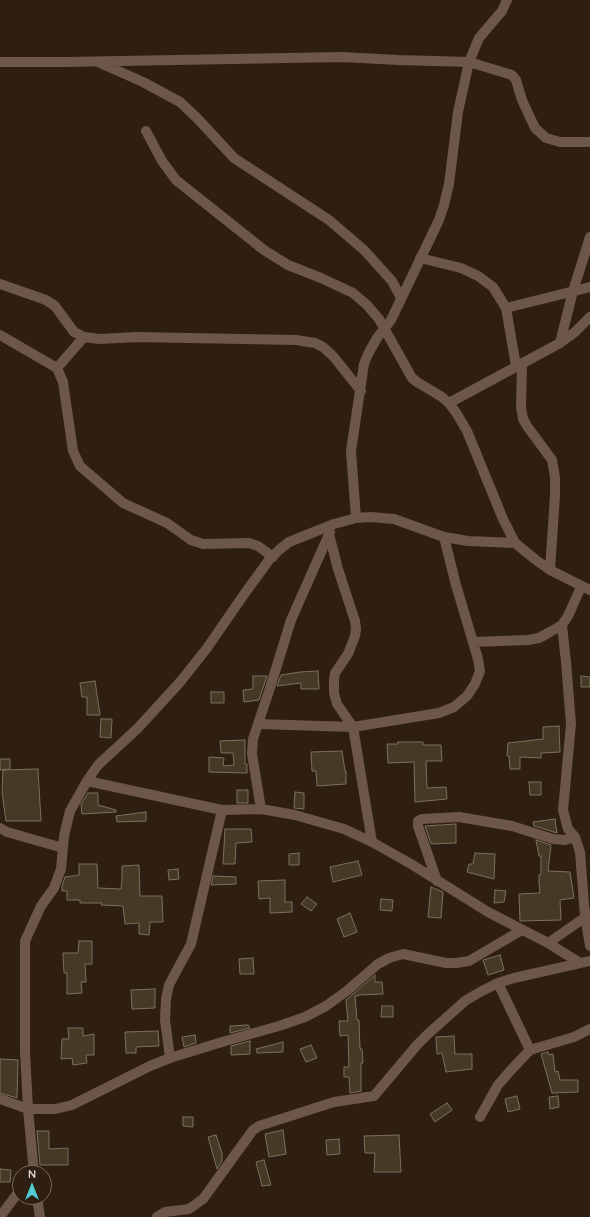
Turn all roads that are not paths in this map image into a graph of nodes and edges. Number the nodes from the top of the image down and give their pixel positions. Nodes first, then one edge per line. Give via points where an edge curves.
1 (507, 0) edge
2 (0, 62) edge
3 (98, 62) junction
4 (470, 62) junction
5 (146, 131) dead end
6 (590, 142) edge
7 (590, 237) edge
8 (420, 258) junction
9 (0, 284) edge
10 (590, 287) edge
11 (573, 291) junction
12 (401, 298) junction
13 (506, 308) junction
14 (590, 318) edge
15 (384, 329) junction
16 (0, 335) edge
17 (84, 337) junction
18 (560, 343) junction
19 (519, 365) junction
20 (57, 368) junction
21 (361, 391) junction
22 (449, 403) junction
23 (356, 518) junction
24 (334, 524) junction
25 (330, 534) junction
26 (444, 537) junction
27 (515, 543) junction
28 (273, 556) junction
29 (550, 570) junction
30 (586, 588) edge
31 (562, 625) junction
32 (473, 642) junction
33 (258, 724) junction
34 (353, 727) junction
35 (87, 781) junction
36 (261, 808) junction
37 (222, 810) junction
38 (0, 828) edge
39 (574, 837) junction
40 (372, 842) junction
41 (62, 848) junction
42 (437, 881) junction
43 (588, 916) edge
44 (522, 930) junction
45 (548, 943) junction
46 (590, 946) edge
47 (590, 961) edge
48 (580, 963) junction
49 (498, 983) junction
50 (590, 1029) edge
51 (530, 1050) junction
52 (170, 1058) junction
53 (0, 1099) edge
54 (28, 1109) junction
55 (480, 1116) dead end
56 (32, 1165) edge
57 (12, 1201) edge
58 (38, 1205) edge
59 (0, 1217) edge
60 (40, 1217) edge
61 (157, 1217) edge

1 - 4 street via 502,11 479,38
2 - 3 street
3 - 4 street via 342,57
3 - 12 street via 180,102 234,158 328,220 364,250 392,281
4 - 6 street via 512,75 535,128 546,138 560,142
4 - 8 street via 458,112 444,205
5 - 15 street via 162,161 176,180 264,250 288,265 353,293 368,305
7 - 11 street
8 - 12 street
8 - 13 street via 461,268 478,276 493,287
9 - 17 street via 46,300 55,306 74,332
10 - 11 street
11 - 13 street
11 - 18 street
12 - 15 street
13 - 19 street
14 - 18 street
15 - 21 street via 364,364
15 - 22 street via 412,378
16 - 20 street
17 - 20 street
17 - 21 street via 296,340 315,343 333,356
18 - 19 street
19 - 22 street
19 - 29 street via 523,419 552,460 555,476
20 - 28 street via 63,382 73,451 80,466 123,503 167,523 191,540 203,544 249,543
21 - 23 street via 351,451
22 - 27 street via 467,431
23 - 24 street
23 - 26 street via 394,519
24 - 25 street
24 - 28 street via 289,542
25 - 33 street via 290,620
25 - 34 street via 356,629 356,636 348,654 335,673 333,686 337,704
26 - 27 street
26 - 32 street
27 - 29 street
28 - 35 street via 208,648 181,681 138,728 98,765
29 - 30 street
30 - 31 street
31 - 32 street via 539,638
31 - 39 street via 570,724 563,810 568,829
32 - 34 street via 480,671 467,696 454,707 438,713
33 - 34 street
33 - 36 street via 252,739 252,754
34 - 40 street
35 - 37 street
35 - 41 street via 70,811
36 - 37 street
36 - 40 street via 344,829
37 - 52 street via 191,944 169,985 166,999 165,1020
38 - 41 street
39 - 42 street via 565,840 553,839 512,826 459,817 422,819 418,826
39 - 43 street via 580,852
40 - 42 street
41 - 54 street via 61,869 54,888 41,906 25,941 24,1025
42 - 44 street
43 - 45 street
43 - 46 street
44 - 45 street
44 - 52 street via 469,961 446,963 403,954 389,958 326,1006 305,1017
45 - 48 street
47 - 48 street
48 - 49 street
49 - 51 street
49 - 61 street via 465,1001 428,1034 374,1096 334,1102 259,1126 253,1130 203,1199 188,1209 165,1212
50 - 51 street via 574,1037
51 - 55 street via 498,1085
52 - 54 street via 72,1105 55,1109
53 - 54 street
54 - 56 street
57 - 59 street
58 - 60 street

